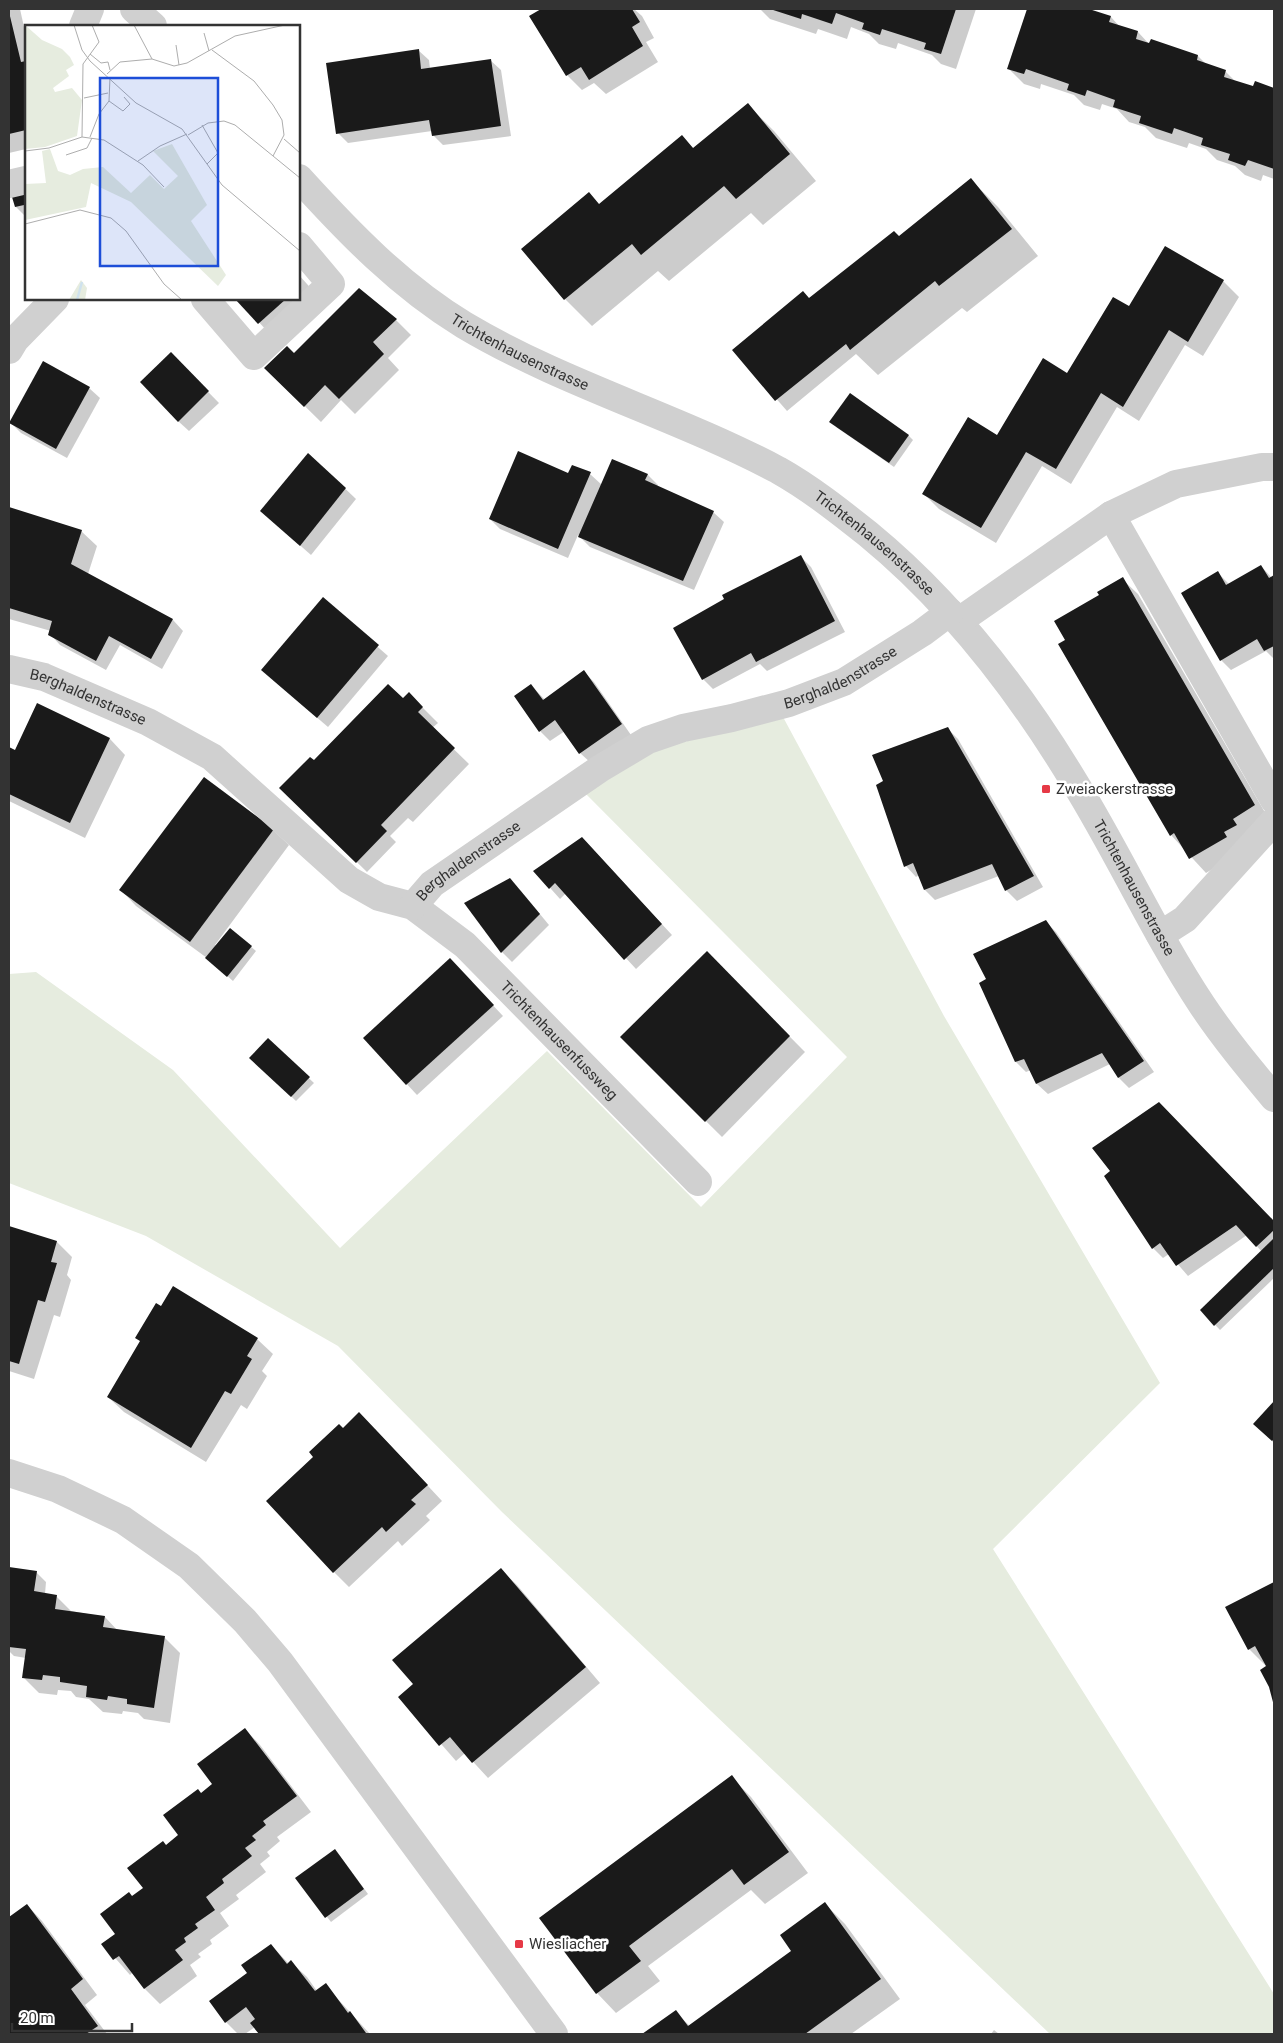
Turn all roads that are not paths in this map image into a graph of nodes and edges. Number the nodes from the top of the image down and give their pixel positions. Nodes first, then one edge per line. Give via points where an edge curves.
1 (90, 9) edge
2 (134, 9) edge
3 (83, 25) edge
4 (152, 25) edge
5 (25, 180) edge
6 (300, 181) edge
7 (9, 184) edge
8 (300, 247) edge
9 (54, 300) edge
10 (206, 300) edge
11 (9, 350) edge
12 (1274, 467) edge
13 (1111, 515) junction
14 (955, 617) junction
15 (9, 669) edge
16 (1274, 800) edge
17 (1274, 821) edge
18 (413, 906) junction
19 (1160, 935) junction
20 (1274, 1098) edge
21 (698, 1182) dead end
22 (9, 1473) edge
23 (554, 2034) edge

1 - 3 street
2 - 4 street
5 - 7 street
6 - 14 street, Trichtenhausenstrasse via 396,276 463,324 520,356 703,434 779,471 817,494 868,534
8 - 10 street via 332,284 254,356
9 - 11 street via 14,340
12 - 13 street via 1262,466 1176,484
13 - 14 street
13 - 16 street
14 - 18 street, Berghaldenstrasse via 922,633 844,682 789,703 683,728 648,740 432,884
14 - 19 street, Trichtenhausenstrasse via 1002,675 1072,778
15 - 18 street, Berghaldenstrasse via 44,677 139,718 212,757 349,880 379,897
17 - 19 street via 1185,919
18 - 21 street, Trichtenhausenfussweg via 465,945
19 - 20 street, Trichtenhausenstrasse via 1202,1004
22 - 23 street via 58,1489 123,1520 189,1566 245,1621 280,1662

